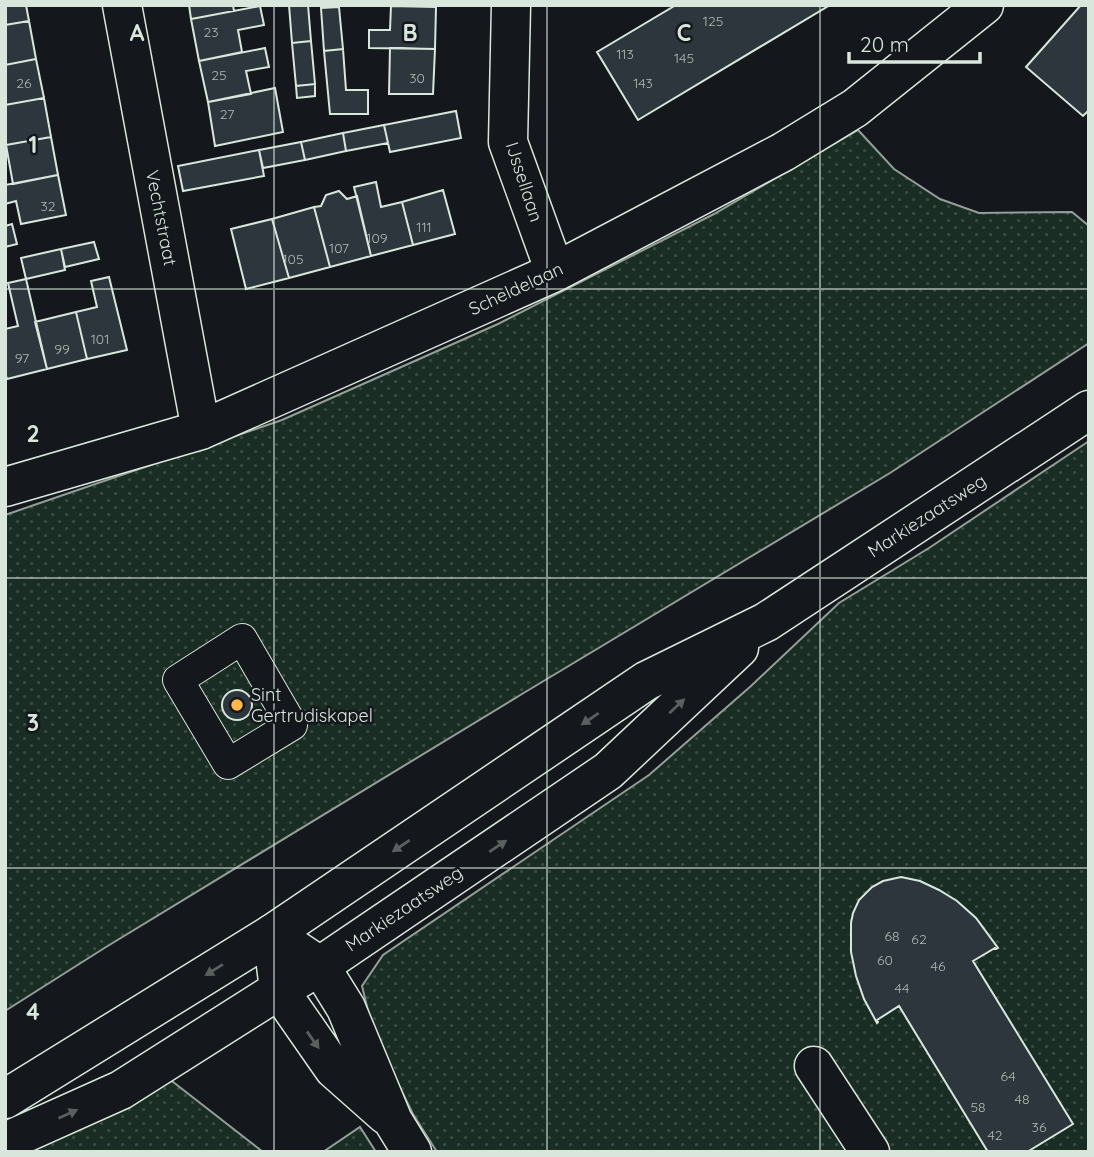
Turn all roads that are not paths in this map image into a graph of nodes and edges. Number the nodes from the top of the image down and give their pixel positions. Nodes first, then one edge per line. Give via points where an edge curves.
1 (122, 5) edge
2 (511, 5) edge
3 (984, 5) edge
4 (555, 272) junction
5 (1089, 410) edge
6 (201, 430) junction
7 (5, 488) edge
8 (766, 622) junction
9 (272, 934) junction
10 (320, 966) junction
11 (279, 990) junction
12 (814, 1066) dead end
13 (5, 1099) edge
14 (402, 1136) edge
15 (5, 1142) edge
16 (870, 1152) edge

1 - 6 street, Vechtstraat
2 - 4 street, IJssellaan via 508,142
3 - 4 street, Scheldelaan via 855,108 783,152
4 - 6 street, Scheldelaan
5 - 8 street, Markiezaatsweg
6 - 7 street, Scheldelaan
8 -> 9 street, Markiezaatsweg via 646,681
10 -> 8 street, Markiezaatsweg via 608,771
9 - 10 street
9 - 11 street
9 -> 13 street, Markiezaatsweg
10 - 11 street, Markiezaatsweg
10 - 14 street via 346,1008
11 -> 14 street via 334,1069
15 -> 11 street, Markiezaatsweg via 121,1090
12 - 16 street

